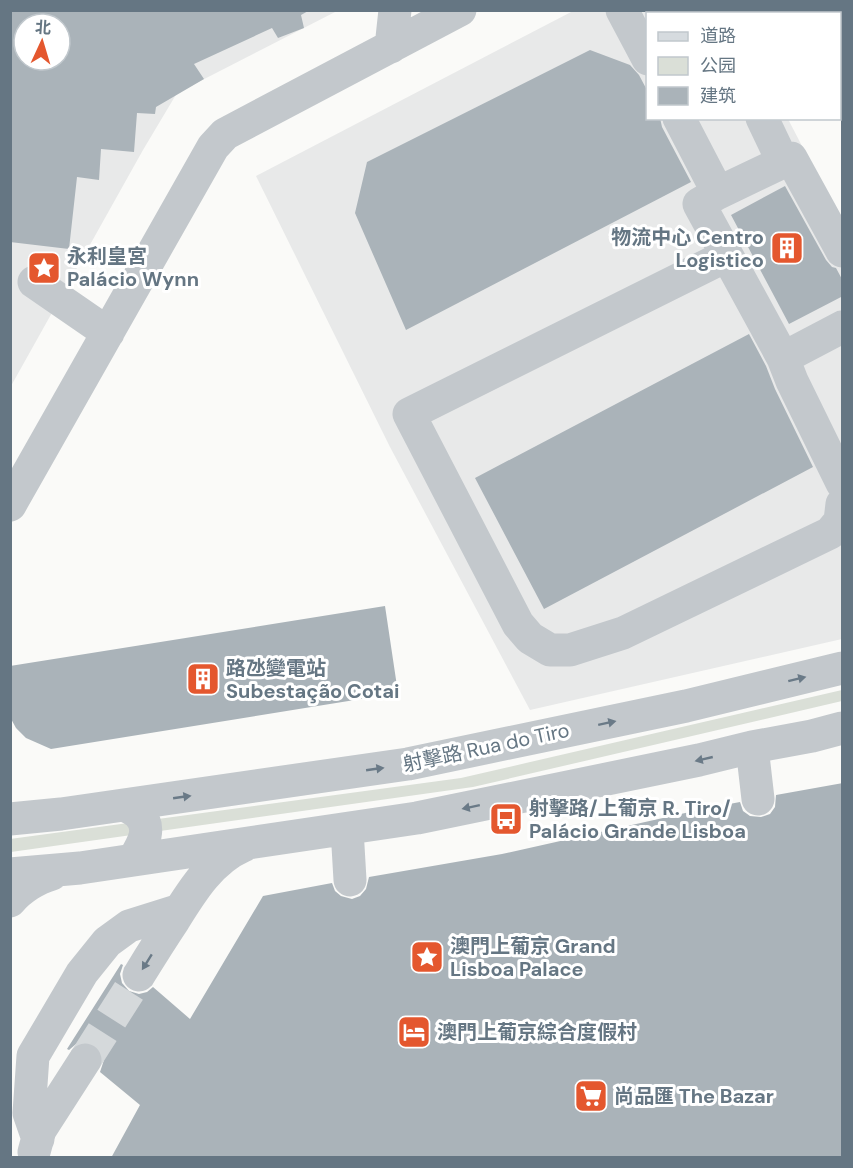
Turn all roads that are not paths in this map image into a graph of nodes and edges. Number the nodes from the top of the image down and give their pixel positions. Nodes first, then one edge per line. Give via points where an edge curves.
1 (395, 10) edge
2 (453, 12) edge
3 (634, 21) edge
4 (391, 47) junction
5 (646, 54) edge
6 (680, 120) edge
7 (763, 120) edge
8 (783, 162) junction
9 (718, 193) junction
10 (843, 251) edge
11 (726, 256) junction
12 (34, 282) dead end
13 (843, 327) edge
14 (108, 333) junction
15 (783, 358) junction
16 (843, 483) edge
17 (843, 504) edge
18 (10, 506) edge
19 (843, 668) edge
20 (843, 728) edge
21 (752, 747) junction
22 (10, 796) edge
23 (758, 799) dead end
24 (124, 805) junction
25 (61, 814) junction
26 (10, 819) edge
27 (347, 829) junction
28 (253, 842) junction
29 (134, 860) junction
30 (80, 868) junction
31 (10, 874) edge
32 (350, 880) dead end
33 (10, 901) edge
34 (180, 910) junction
35 (139, 975) tunnel mouth
36 (85, 1060) tunnel mouth
37 (35, 1148) edge

1 - 4 street
2 - 4 street
3 - 5 street
4 - 14 street via 225,134 213,147
6 - 9 street
7 - 8 street
8 - 9 street
8 - 10 street via 791,158
9 - 11 street via 699,204
11 - 15 street
11 - 17 street via 409,414 518,624 530,638 550,650 570,650 623,633 830,532 840,521
12 - 14 street
13 - 15 street
14 - 18 street
15 - 16 street
24 -> 19 street, 射擊路 Rua do Tiro via 408,764 686,706
20 - 21 street
21 - 23 street
21 -> 27 street via 417,818
22 - 25 street
24 - 25 street, 射擊路 Rua do Tiro
24 - 29 street via 138,814 147,829 144,844
25 - 26 street, 射擊路 Rua do Tiro
27 - 28 street
27 - 32 street
28 - 29 street
28 - 34 street via 221,860 195,886
29 - 30 street
30 - 31 street
30 - 33 street via 45,876 16,893
34 -> 35 street
34 - 37 street via 129,926 107,942 82,974 33,1056 29,1113
36 - 37 street via 40,1130

